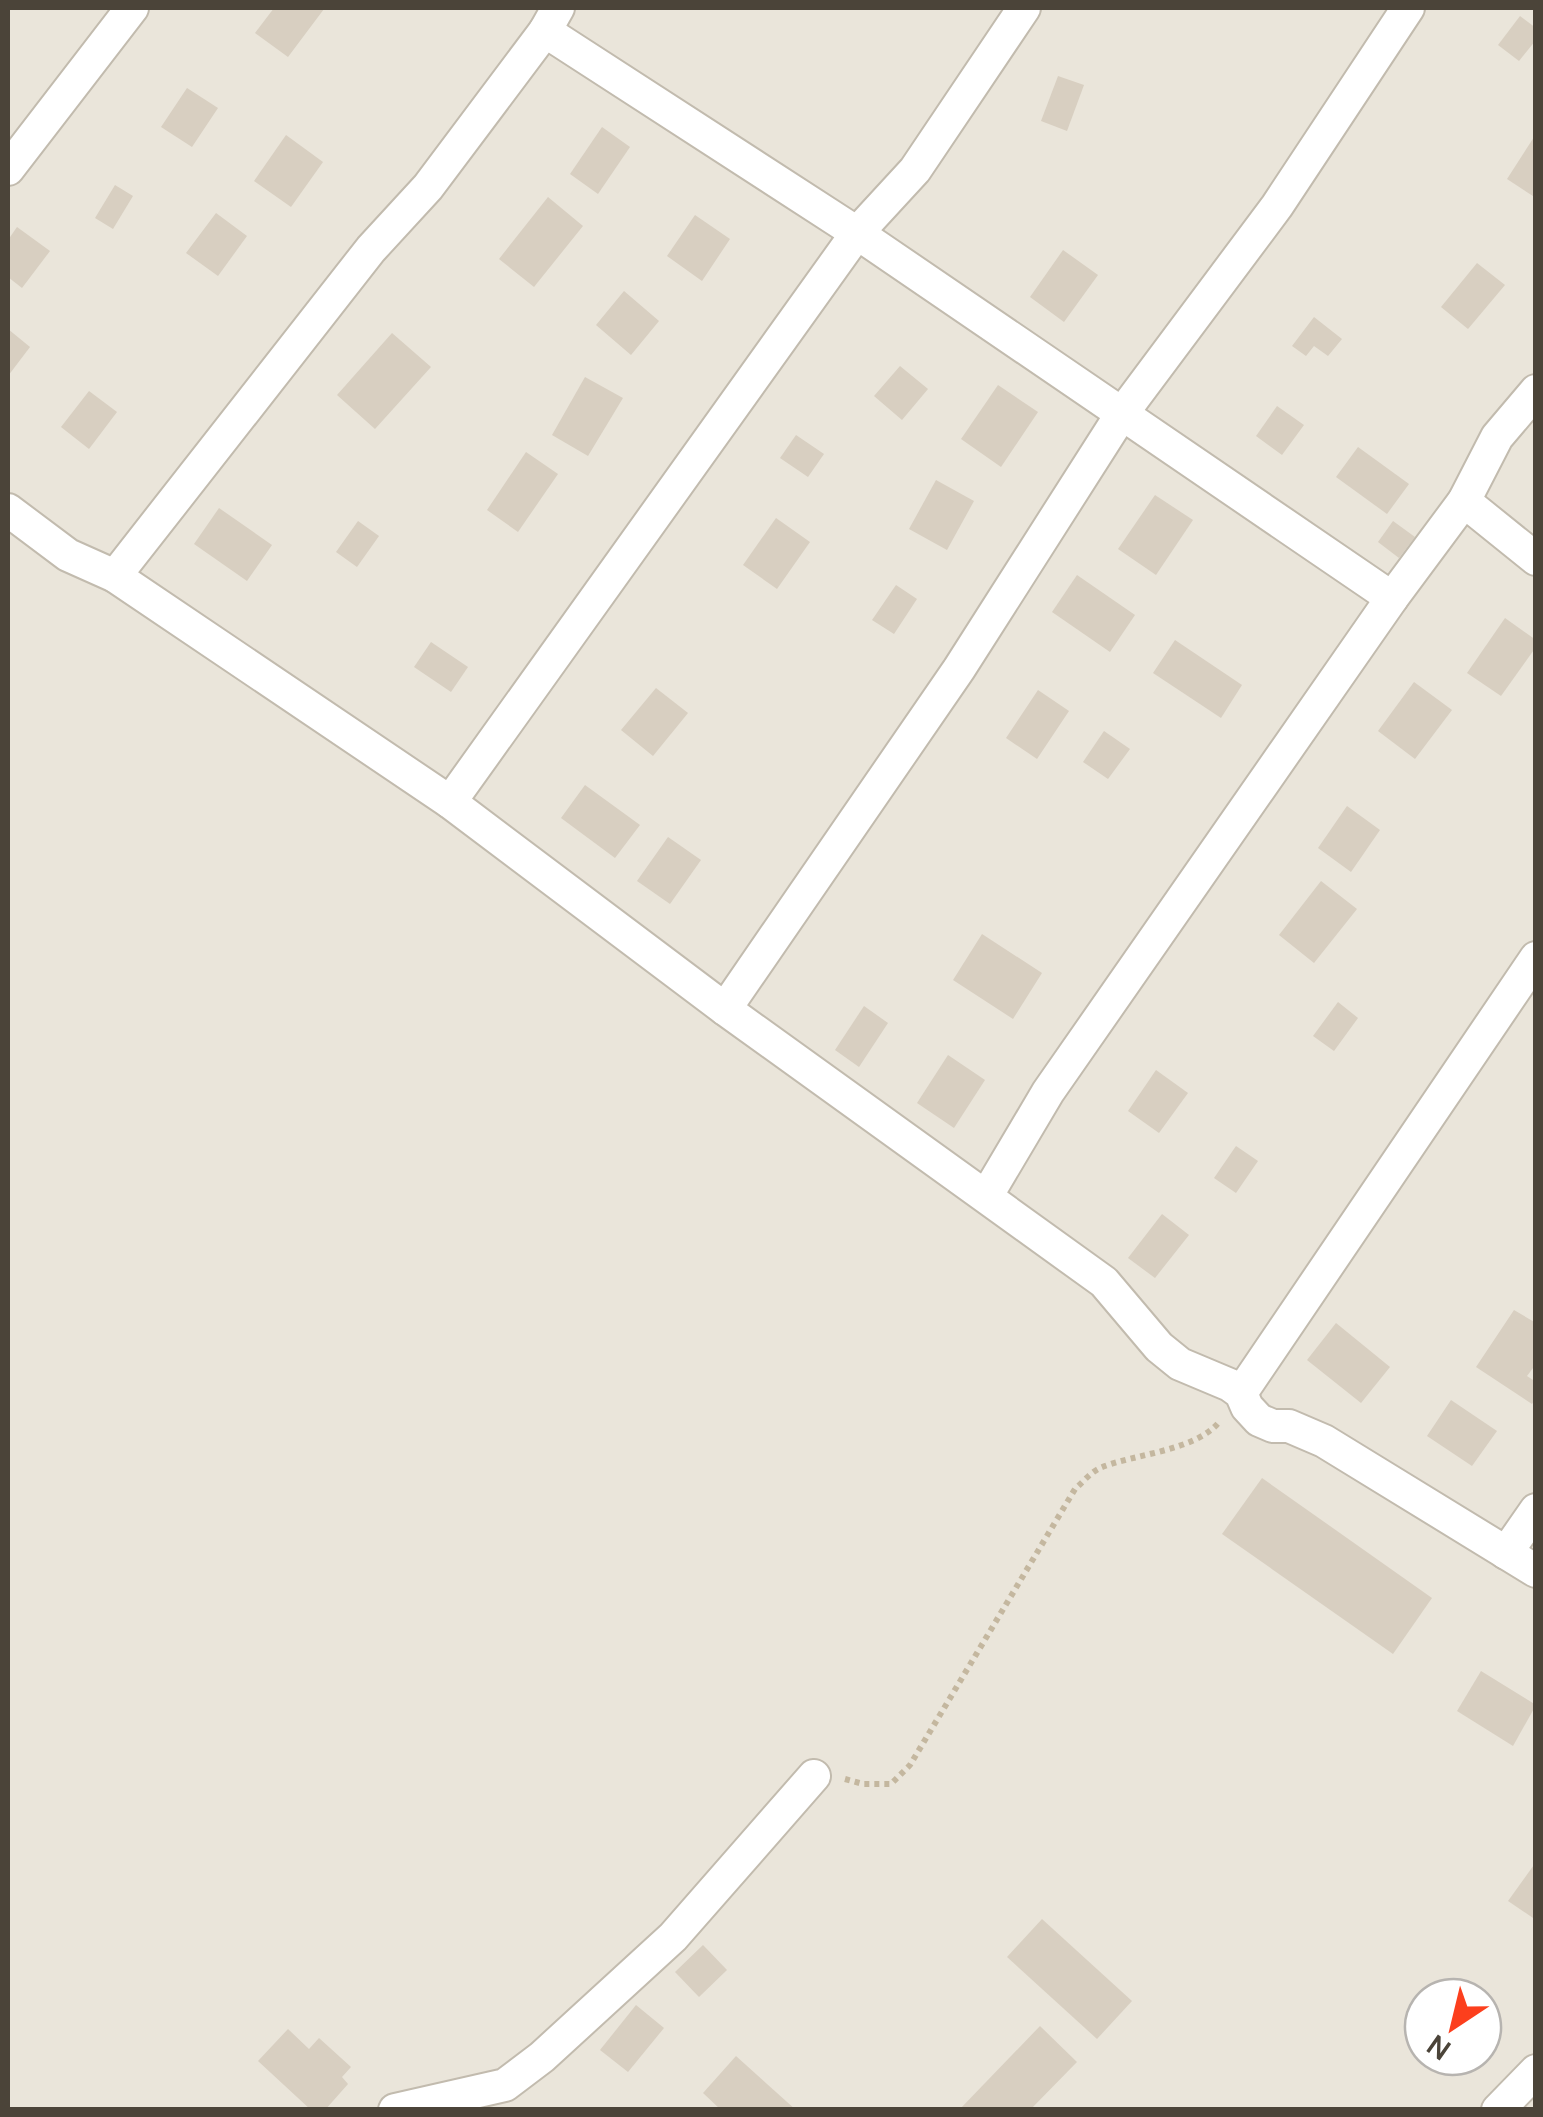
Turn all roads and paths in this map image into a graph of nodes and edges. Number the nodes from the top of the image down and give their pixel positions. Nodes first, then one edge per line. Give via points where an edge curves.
1 (132, 8) edge
2 (1024, 8) edge
3 (1408, 8) edge
4 (551, 19) edge
5 (8, 168) edge
6 (857, 233) junction
7 (1536, 392) edge
8 (1121, 415) junction
9 (1464, 502) junction
10 (8, 510) edge
11 (1536, 559) edge
12 (115, 576) junction
13 (1392, 598) junction
14 (450, 802) junction
15 (1536, 958) edge
16 (725, 1009) junction
17 (987, 1195) junction
18 (1241, 1393) junction
19 (1536, 1510) edge
20 (1506, 1554) junction
21 (1536, 1570) edge
22 (814, 1776) joint
23 (1536, 2071) edge
24 (396, 2110) edge
25 (1498, 2110) edge

1 - 5 street
2 - 6 street via 914,170
3 - 8 street via 1276,206
4 - 6 street
4 - 12 street via 428,187 358,264
6 - 8 street
6 - 14 street
7 - 9 street via 1497,438
8 - 13 street
8 - 16 street via 959,668
9 - 11 street
9 - 13 street
10 - 12 street via 68,555
12 - 14 street
13 - 17 street via 1048,1092
14 - 16 street
15 - 18 street
16 - 17 street
17 - 18 street via 1104,1282 1180,1364
18 - 20 street via 1259,1420 1324,1442
18 - 22 path via 1213,1429 1097,1469 1076,1488 910,1765 892,1784
19 - 20 street
20 - 21 street
22 - 24 street via 673,1938 542,2058 505,2086
23 - 25 street

